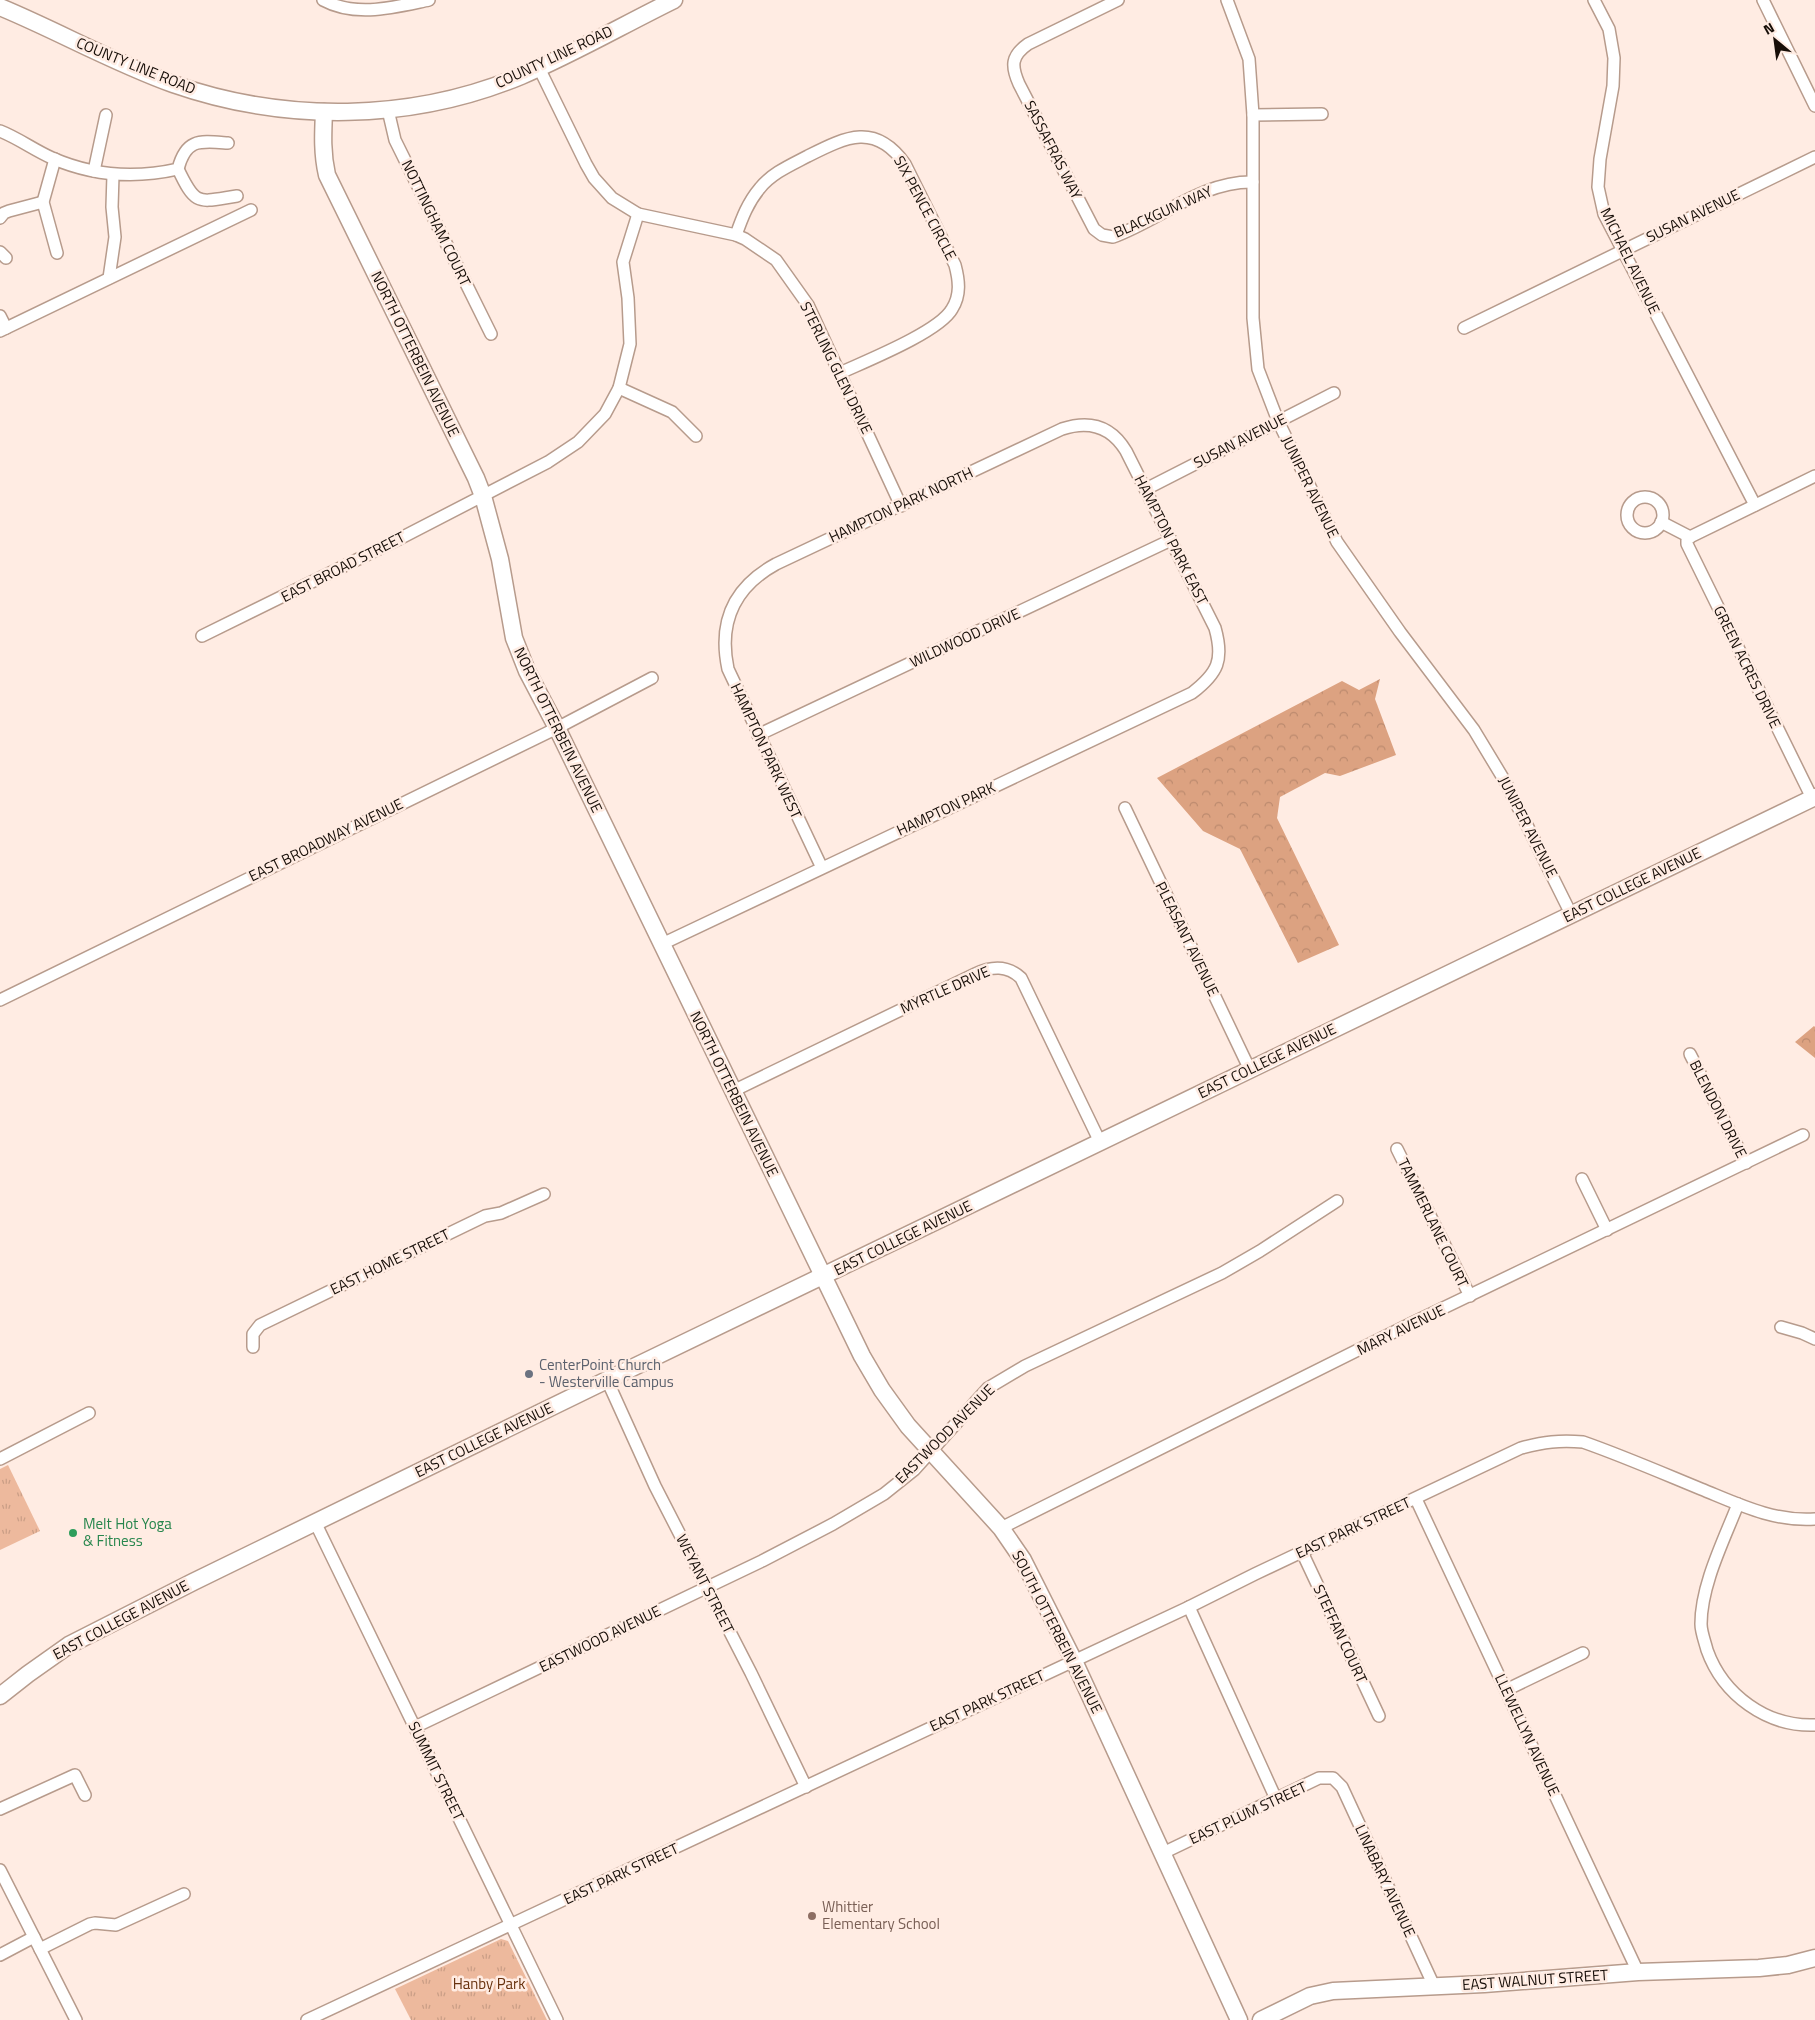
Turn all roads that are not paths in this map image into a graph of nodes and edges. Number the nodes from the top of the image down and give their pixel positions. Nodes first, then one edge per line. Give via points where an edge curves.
1 (323, 0) edge
2 (429, 0) edge
3 (674, 0) edge
4 (1118, 0) edge
5 (1227, 0) edge
6 (1594, 0) edge
7 (1763, 0) edge
8 (0, 8) edge
9 (539, 68) junction
10 (1815, 106) edge
11 (388, 110) junction
12 (324, 112) junction
13 (1322, 114) dead end
14 (106, 115) dead end
15 (1253, 115) junction
16 (0, 131) edge
17 (228, 143) dead end
18 (1815, 157) edge
19 (56, 159) junction
20 (178, 169) junction
21 (94, 171) junction
22 (113, 175) junction
23 (1253, 182) junction
24 (237, 196) dead end
25 (43, 202) junction
26 (251, 210) dead end
27 (638, 214) junction
28 (0, 218) edge
29 (736, 235) junction
30 (1102, 235) joint
31 (1622, 251) junction
32 (57, 253) dead end
33 (109, 278) junction
34 (0, 316) edge
35 (1464, 328) dead end
36 (3, 329) edge
37 (492, 334) dead end
38 (840, 373) junction
39 (619, 388) junction
40 (1334, 393) dead end
41 (1278, 421) junction
42 (1106, 429) joint
43 (696, 436) dead end
44 (1815, 476) edge
45 (1146, 489) junction
46 (483, 496) junction
47 (1755, 505) junction
48 (900, 506) junction
49 (1661, 522) dead end
50 (1690, 536) junction
51 (1171, 540) junction
52 (725, 629) joint
53 (202, 636) dead end
54 (1219, 660) joint
55 (652, 678) dead end
56 (557, 728) junction
57 (758, 735) junction
58 (1814, 797) edge
59 (1125, 808) dead end
60 (822, 868) junction
61 (1571, 914) junction
62 (662, 944) junction
63 (0, 1000) edge
64 (1690, 1054) dead end
65 (1250, 1070) junction
66 (732, 1091) junction
67 (1803, 1135) dead end
68 (1100, 1142) junction
69 (1397, 1149) dead end
70 (1746, 1164) junction
71 (1582, 1179) dead end
72 (544, 1194) dead end
73 (1337, 1202) dead end
74 (1606, 1230) junction
75 (822, 1277) junction
76 (1470, 1296) junction
77 (1781, 1327) dead end
78 (1815, 1339) edge
79 (253, 1347) dead end
80 (607, 1380) junction
81 (89, 1413) dead end
82 (932, 1452) junction
83 (0, 1459) edge
84 (1416, 1499) junction
85 (1738, 1504) junction
86 (1815, 1519) edge
87 (315, 1522) junction
88 (1001, 1528) junction
89 (1302, 1552) junction
90 (706, 1588) junction
91 (1189, 1607) junction
92 (1583, 1653) dead end
93 (1074, 1661) junction
94 (1506, 1690) junction
95 (0, 1696) edge
96 (1380, 1716) dead end
97 (1815, 1725) edge
98 (415, 1727) junction
99 (1334, 1778) joint
100 (806, 1787) junction
101 (85, 1795) dead end
102 (1276, 1799) junction
103 (0, 1809) edge
104 (1163, 1853) junction
105 (0, 1870) edge
106 (184, 1894) dead end
107 (510, 1926) junction
108 (34, 1937) junction
109 (40, 1949) junction
110 (0, 1954) edge
111 (1815, 1958) edge
112 (1638, 1972) junction
113 (1434, 1986) junction
114 (76, 2020) edge
115 (307, 2020) edge
116 (557, 2020) edge
117 (1239, 2020) edge
118 (1261, 2020) edge

1 - 2 street via 366,11
3 - 9 street, COUNTY LINE ROAD
4 - 30 street, SASSAFRAS WAY via 1028,44 1019,50 1014,60 1014,73 1019,84 1088,220
5 - 15 street, JUNIPER AVENUE via 1249,59
6 - 31 street, MICHAEL AVENUE via 1609,29 1614,58 1598,187 1604,214
7 - 10 street
8 - 12 street, COUNTY LINE ROAD via 173,84 236,102
9 - 11 street, COUNTY LINE ROAD via 453,99
9 - 27 street, STERLING GLEN DRIVE via 594,178 612,198
11 - 12 street, COUNTY LINE ROAD
11 - 37 street, NOTTINGHAM COURT via 395,140
12 - 46 street, NORTH OTTERBEIN AVENUE via 323,158 332,188
13 - 15 street
14 - 21 street
15 - 23 street, JUNIPER AVENUE
16 - 19 street
17 - 20 street via 193,143 182,155
18 - 31 street, SUSAN AVENUE
19 - 21 street
19 - 25 street
20 - 22 street
20 - 24 street via 188,191 197,198 204,201
21 - 22 street
22 - 33 street via 115,237
23 - 30 street, BLACKGUM WAY via 1235,182 1200,194 1123,233 1113,237
23 - 41 street, JUNIPER AVENUE via 1253,318 1258,369
25 - 28 street via 9,211
25 - 32 street
26 - 33 street
27 - 29 street, STERLING GLEN DRIVE
27 - 39 street, EAST BROAD STREET via 623,262 630,344
29 - 38 street, STERLING GLEN DRIVE via 776,260 808,305
29 - 38 street, SIX PENCE CIRCLE via 750,200 761,186 789,165 851,137 876,139 897,153 955,265 959,280 958,296 947,318
31 - 35 street, SUSAN AVENUE
31 - 47 street, MICHAEL AVENUE
33 - 36 street
34 - 36 street
38 - 48 street, STERLING GLEN DRIVE
39 - 43 street via 672,412
39 - 46 street, EAST BROAD STREET via 605,414 578,442 548,462
40 - 41 street, SUSAN AVENUE
41 - 45 street, SUSAN AVENUE
41 - 61 street, JUNIPER AVENUE via 1338,542 1400,632 1474,730 1506,783
42 - 45 street, HAMPTON PARK EAST via 1123,446
42 - 48 street, HAMPTON PARK NORTH via 1085,424 1062,429
44 - 47 street
45 - 51 street, HAMPTON PARK EAST
46 - 53 street, EAST BROAD STREET
46 - 56 street, NORTH OTTERBEIN AVENUE via 500,559 514,638
47 - 50 street
48 - 52 street, HAMPTON PARK NORTH via 763,570 748,582 737,598
49 - 50 street
50 - 58 street, GREEN ACRES DRIVE via 1687,544
51 - 54 street, HAMPTON PARK EAST via 1215,628 1220,644
51 - 57 street, WILDWOOD DRIVE
52 - 57 street, HAMPTON PARK WEST via 728,669
54 - 60 street, HAMPTON PARK via 1209,679 1192,693
55 - 56 street, EAST BROADWAY AVENUE
56 - 62 street, NORTH OTTERBEIN AVENUE
56 - 63 street, EAST BROADWAY AVENUE
57 - 60 street, HAMPTON PARK WEST
58 - 61 street, EAST COLLEGE AVENUE
59 - 65 street, PLEASANT AVENUE
60 - 62 street, HAMPTON PARK
61 - 65 street, EAST COLLEGE AVENUE
62 - 66 street, NORTH OTTERBEIN AVENUE
64 - 70 street, BLENDON DRIVE
65 - 68 street, EAST COLLEGE AVENUE
66 - 68 street, MYRTLE DRIVE via 986,969 1006,968 1021,978
66 - 75 street, NORTH OTTERBEIN AVENUE
67 - 70 street, MARY AVENUE
68 - 75 street, EAST COLLEGE AVENUE
69 - 76 street, TAMMERLANE COURT
70 - 74 street, MARY AVENUE
71 - 74 street
72 - 79 street, EAST HOME STREET via 502,1213 485,1216 260,1325 253,1334
73 - 82 street, EASTWOOD AVENUE via 1260,1252 1000,1380 964,1413
74 - 76 street, MARY AVENUE
75 - 80 street, EAST COLLEGE AVENUE
75 - 82 street, SOUTH OTTERBEIN AVENUE via 882,1390
76 - 88 street, MARY AVENUE
77 - 78 street
80 - 87 street, EAST COLLEGE AVENUE
80 - 90 street, WEYANT STREET
81 - 83 street
82 - 88 street, SOUTH OTTERBEIN AVENUE
82 - 90 street, EASTWOOD AVENUE via 884,1494 825,1528
84 - 85 street, EAST PARK STREET via 1521,1448 1560,1440 1583,1442
84 - 89 street, EAST PARK STREET
84 - 94 street, LLEWELLYN AVENUE
85 - 86 street, EAST PARK STREET via 1775,1517
85 - 97 street via 1705,1595 1701,1624 1712,1662 1734,1694 1764,1714 1798,1726
87 - 95 street, EAST COLLEGE AVENUE via 69,1645
87 - 98 street, SUMMIT STREET
88 - 93 street, SOUTH OTTERBEIN AVENUE via 1023,1560
89 - 91 street, EAST PARK STREET
89 - 96 street, STEFFAN COURT
90 - 98 street, EASTWOOD AVENUE
90 - 100 street, WEYANT STREET
91 - 93 street, EAST PARK STREET
91 - 102 street
92 - 94 street
93 - 100 street, EAST PARK STREET
93 - 104 street, SOUTH OTTERBEIN AVENUE
94 - 112 street, LLEWELLYN AVENUE
98 - 107 street, SUMMIT STREET
99 - 102 street, EAST PLUM STREET via 1320,1778
99 - 113 street, LINABARY AVENUE via 1342,1787
100 - 107 street, EAST PARK STREET
101 - 103 street via 74,1775
102 - 104 street, EAST PLUM STREET
104 - 117 street, SOUTH OTTERBEIN AVENUE
105 - 108 street
106 - 109 street via 116,1925 90,1924
107 - 115 street, EAST PARK STREET
107 - 116 street, SUMMIT STREET
108 - 109 street
108 - 110 street
109 - 114 street
111 - 112 street, EAST WALNUT STREET via 1759,1968
112 - 113 street, EAST WALNUT STREET
113 - 118 street, EAST WALNUT STREET via 1333,1990 1310,1996

